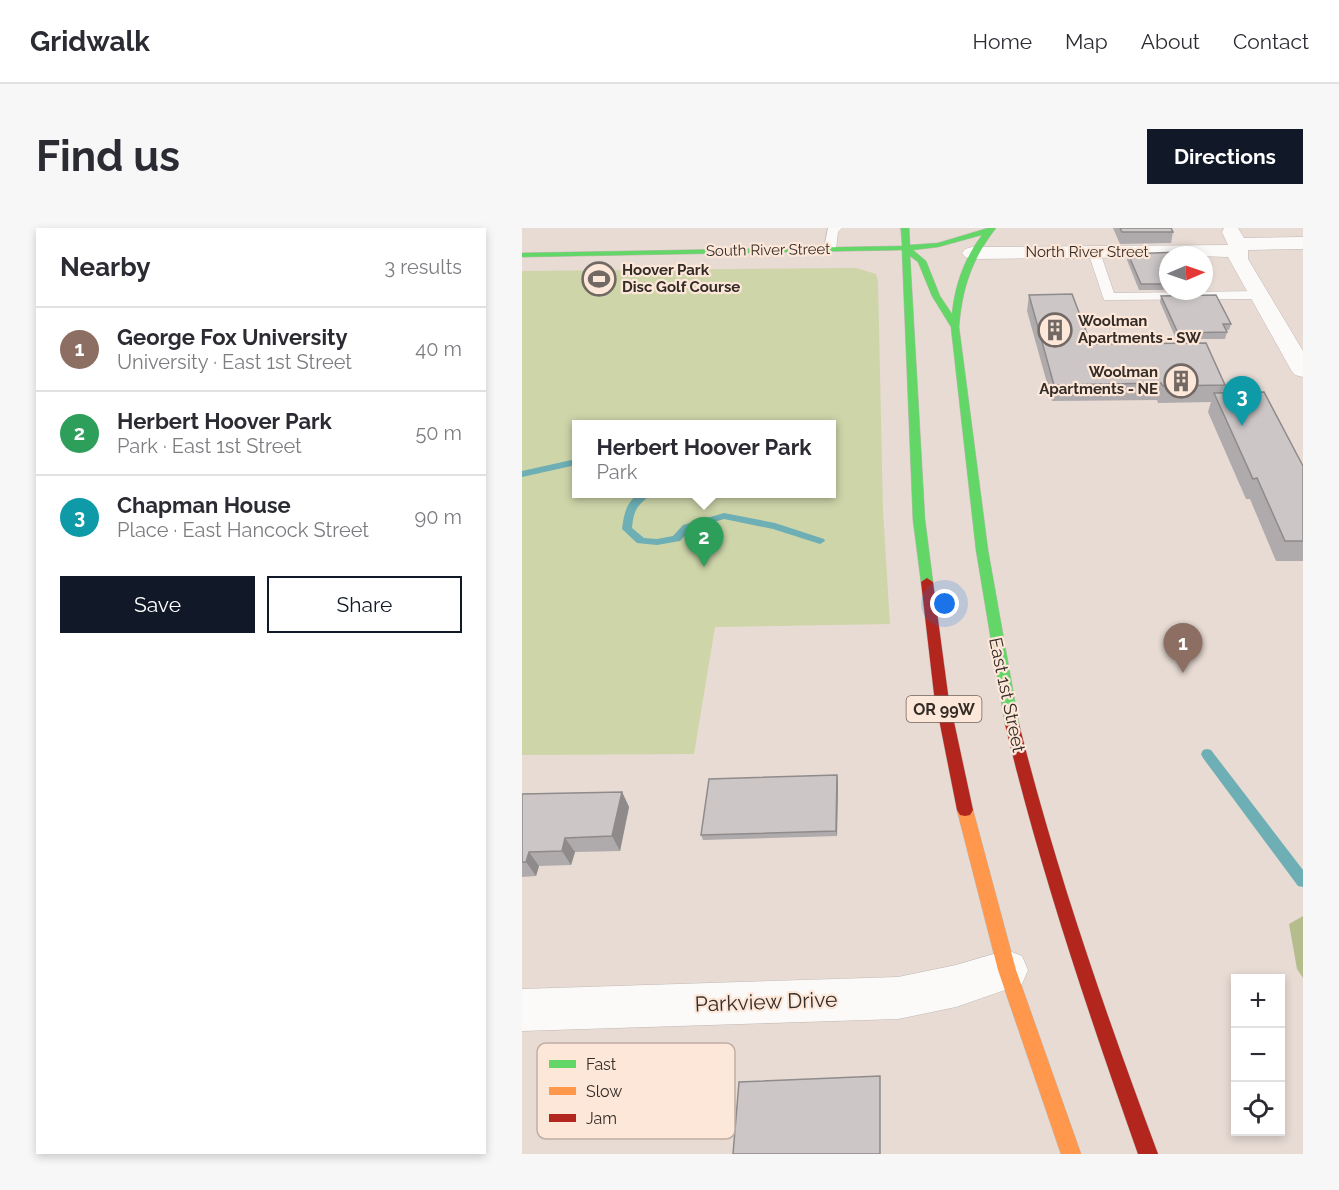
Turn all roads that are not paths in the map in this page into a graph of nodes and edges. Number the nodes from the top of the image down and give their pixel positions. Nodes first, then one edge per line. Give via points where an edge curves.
1 (836, 228) edge
2 (905, 228) edge
3 (991, 229) edge
4 (1235, 241) edge
5 (1303, 243) edge
6 (905, 248) junction
7 (830, 249) junction
8 (1094, 252) junction
9 (972, 253) junction
10 (522, 255) edge
11 (1259, 295) junction
12 (955, 327) junction
13 (1303, 370) edge
14 (1007, 970) junction
15 (522, 1010) edge
16 (1071, 1154) edge
17 (1148, 1154) edge

1 - 7 lane via 832,231
2 - 6 main road, OR 99W
3 - 6 main road, South River Street via 938,245
3 - 9 main road, East 1st Street / OR 99W
4 - 5 street, North River Street
4 - 8 street, North River Street
4 - 11 street via 1238,259
6 - 7 main road, South River Street
6 - 12 main road via 926,264 930,286
6 - 14 main road, OR 99W via 919,520 928,608 959,786
7 - 10 main road, South River Street via 601,247
8 - 9 street, North River Street
8 - 11 lane via 1110,297
9 - 12 main road, East 1st Street / OR 99W via 956,298
11 - 13 street
12 - 17 main road, East 1st Street / OR 99W via 990,607 1023,771 1086,984
14 - 15 street, Parkview Drive via 898,998
14 - 16 main road, OR 99W

